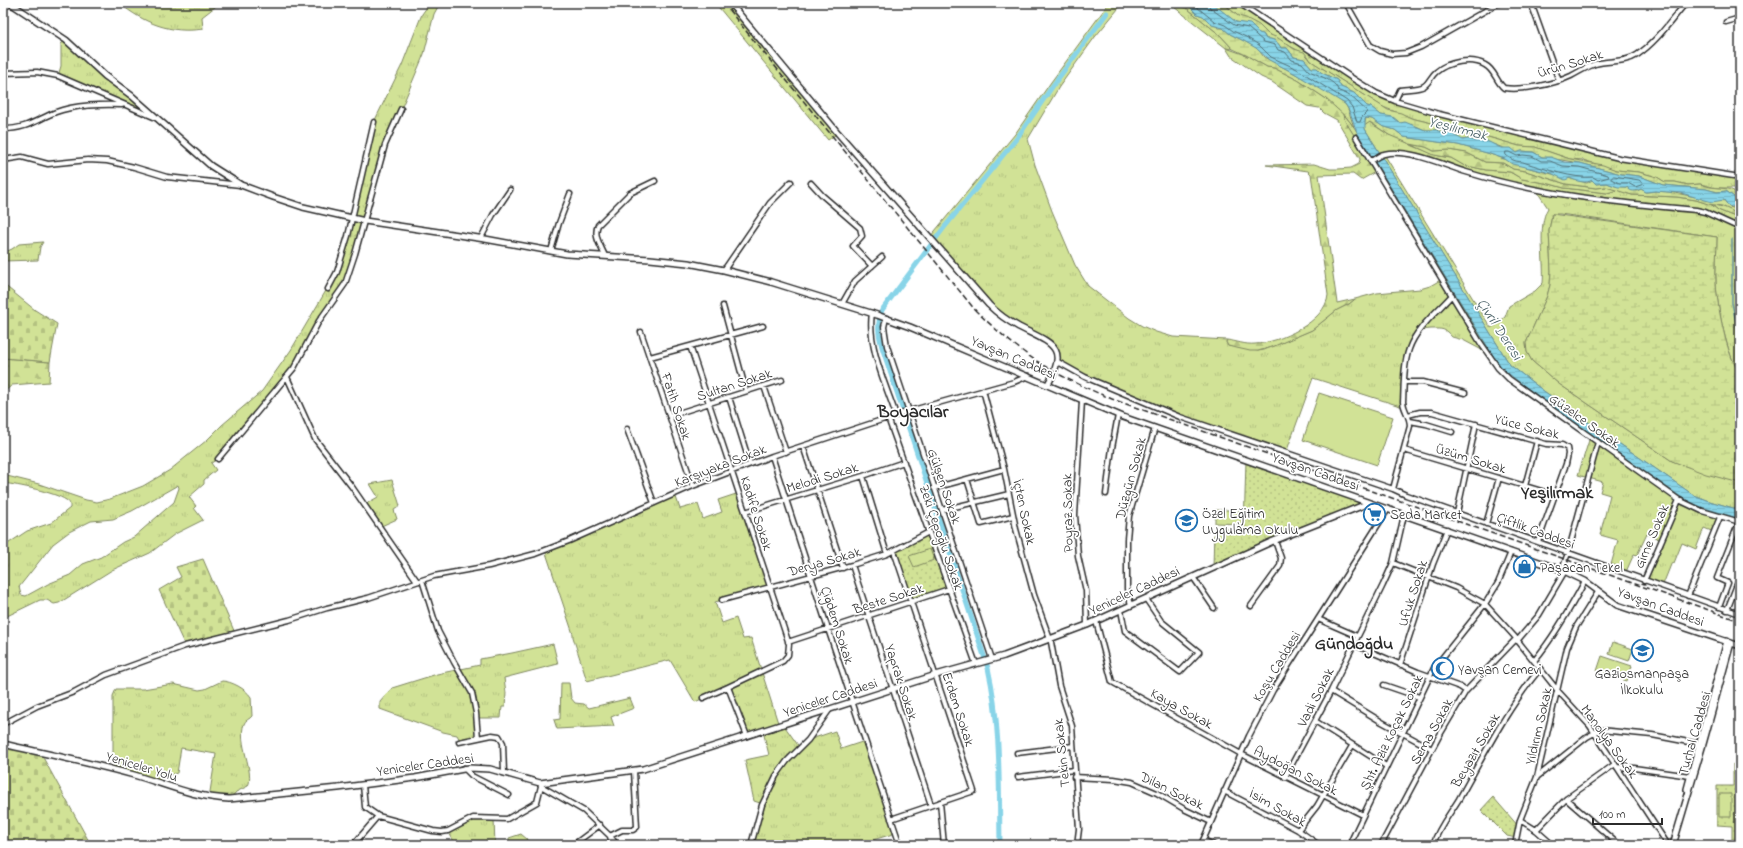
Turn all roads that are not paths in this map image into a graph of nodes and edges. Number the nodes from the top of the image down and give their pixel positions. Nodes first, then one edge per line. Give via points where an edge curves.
1 (10, 3) edge
2 (730, 3) edge
3 (1239, 3) edge
4 (1253, 3) edge
5 (1346, 3) edge
6 (1499, 3) edge
7 (1531, 3) edge
8 (1686, 3) edge
9 (1245, 7) junction
10 (1740, 18) edge
11 (1726, 22) dead end
12 (3, 73) edge
13 (1559, 81) junction
14 (1395, 101) junction
15 (124, 105) junction
16 (401, 109) dead end
17 (158, 119) junction
18 (374, 122) dead end
19 (3, 129) edge
20 (1356, 137) dead end
21 (3, 160) edge
22 (1372, 160) junction
23 (1740, 177) edge
24 (655, 180) dead end
25 (791, 182) dead end
26 (811, 183) dead end
27 (241, 185) junction
28 (510, 190) dead end
29 (570, 194) dead end
30 (353, 219) junction
31 (365, 221) junction
32 (1740, 228) edge
33 (481, 238) junction
34 (551, 251) junction
35 (605, 256) junction
36 (882, 256) dead end
37 (872, 266) junction
38 (724, 270) junction
39 (328, 289) dead end
40 (1452, 295) junction
41 (842, 304) junction
42 (722, 306) dead end
43 (874, 314) junction
44 (885, 318) junction
45 (763, 326) dead end
46 (641, 332) dead end
47 (730, 335) junction
48 (690, 346) junction
49 (650, 357) junction
50 (1058, 362) junction
51 (1028, 376) junction
52 (287, 377) junction
53 (782, 380) dead end
54 (1404, 382) junction
55 (1048, 384) junction
56 (764, 386) junction
57 (983, 390) junction
58 (746, 392) junction
59 (1465, 392) dead end
60 (729, 397) junction
61 (1082, 401) junction
62 (709, 404) junction
63 (907, 411) junction
64 (898, 415) junction
65 (1118, 415) junction
66 (1408, 415) junction
67 (670, 416) junction
68 (888, 418) junction
69 (1410, 421) junction
70 (1476, 424) junction
71 (1155, 428) junction
72 (626, 429) dead end
73 (1452, 432) dead end
74 (1537, 441) junction
75 (1598, 442) junction
76 (803, 446) junction
77 (1404, 450) junction
78 (786, 452) junction
79 (772, 456) junction
80 (218, 459) dead end
81 (904, 462) junction
82 (750, 464) junction
83 (1466, 468) junction
84 (1004, 469) junction
85 (731, 471) junction
86 (863, 476) junction
87 (1499, 478) junction
88 (967, 479) junction
89 (693, 486) junction
90 (1525, 486) junction
91 (934, 488) junction
92 (1393, 489) junction
93 (817, 490) junction
94 (1009, 494) junction
95 (1106, 494) dead end
96 (1555, 495) junction
97 (786, 499) junction
98 (1679, 500) junction
99 (974, 502) junction
100 (654, 503) junction
101 (1369, 503) junction
102 (1388, 509) junction
103 (942, 510) junction
104 (745, 512) junction
105 (1456, 513) junction
106 (1404, 515) junction
107 (1013, 516) junction
108 (1720, 517) junction
109 (1739, 522) edge
110 (1486, 524) junction
111 (1448, 529) junction
112 (929, 532) junction
113 (1274, 541) junction
114 (1538, 542) junction
115 (894, 551) junction
116 (1511, 552) junction
117 (1568, 553) junction
118 (887, 554) junction
119 (1393, 563) junction
120 (852, 565) junction
121 (843, 568) junction
122 (1563, 571) junction
123 (811, 576) junction
124 (1193, 576) junction
125 (1740, 577) edge
126 (1429, 578) junction
127 (422, 580) junction
128 (417, 581) junction
129 (1644, 581) junction
130 (1585, 582) junction
131 (770, 587) junction
132 (949, 589) junction
133 (1598, 592) junction
134 (1688, 596) junction
135 (1146, 599) junction
136 (722, 600) dead end
137 (911, 602) junction
138 (1485, 604) junction
139 (1131, 606) junction
140 (1251, 606) dead end
141 (1719, 607) junction
142 (1214, 608) dead end
143 (1121, 610) junction
144 (1727, 610) junction
145 (1740, 614) edge
146 (869, 616) junction
147 (1318, 619) junction
148 (1096, 621) junction
149 (1088, 625) junction
150 (828, 629) junction
151 (1357, 636) junction
152 (1049, 638) junction
153 (1517, 640) junction
154 (788, 642) junction
155 (1729, 642) junction
156 (1352, 644) junction
157 (1740, 646) edge
158 (990, 660) junction
159 (1534, 661) junction
160 (978, 663) junction
161 (1400, 665) junction
162 (1540, 669) junction
163 (936, 675) junction
164 (1430, 675) junction
165 (1384, 685) dead end
166 (728, 687) junction
167 (892, 689) junction
168 (1331, 691) junction
169 (1466, 691) junction
170 (1558, 691) junction
171 (1420, 697) junction
172 (703, 698) dead end
173 (852, 702) junction
174 (830, 710) junction
175 (1315, 722) junction
176 (3, 724) edge
177 (1402, 732) junction
178 (1594, 732) junction
179 (747, 736) junction
180 (478, 738) junction
181 (459, 742) dead end
182 (3, 744) edge
183 (1699, 744) junction
184 (1073, 746) junction
185 (1352, 746) junction
186 (1432, 749) junction
187 (1016, 753) dead end
188 (1241, 754) junction
189 (1386, 766) junction
190 (1616, 766) junction
191 (464, 768) junction
192 (1074, 770) junction
193 (634, 771) junction
194 (504, 773) junction
195 (1690, 776) junction
196 (1018, 777) dead end
197 (1074, 777) junction
198 (1285, 777) junction
199 (1537, 777) junction
200 (362, 785) junction
201 (541, 785) junction
202 (1224, 791) junction
203 (274, 794) joint
204 (509, 795) dead end
205 (1323, 797) junction
206 (1566, 799) junction
207 (940, 802) junction
208 (931, 805) junction
209 (1363, 815) junction
210 (378, 816) junction
211 (891, 819) junction
212 (1520, 820) junction
213 (1211, 822) junction
214 (600, 825) junction
215 (1298, 830) junction
216 (1536, 830) junction
217 (1678, 830) junction
218 (610, 836) junction
219 (1203, 840) junction
220 (353, 845) edge
221 (574, 845) edge
222 (612, 845) edge
223 (617, 845) edge
224 (751, 845) edge
225 (900, 845) edge
226 (944, 845) edge
227 (1077, 845) edge
228 (1201, 845) edge
229 (1214, 845) edge
230 (1319, 845) edge
231 (1348, 845) edge
232 (1383, 845) edge
233 (1434, 845) edge
234 (1515, 845) edge
235 (1553, 845) edge
236 (1619, 845) edge
237 (1668, 845) edge
238 (1673, 845) edge

1 - 17 street, Yavşan Caddesi via 66,40
2 - 50 street via 838,133 989,305 1011,323 1048,342 1056,351
3 - 9 street
4 - 9 street
5 - 6 street via 1370,45 1392,54 1406,53 1421,47
7 - 13 street
8 - 13 street, Ürün Sokak via 1653,41 1635,56 1593,65
9 - 14 street via 1355,80
10 - 11 street
12 - 15 street via 46,73
13 - 14 street, Ürün Sokak via 1515,89 1504,88 1485,64 1460,62 1438,70 1422,87 1400,90
14 - 23 street via 1619,158
15 - 17 street
15 - 19 street via 70,109 57,112 25,127
16 - 31 street via 384,145
17 - 27 street, Yavşan Caddesi via 202,159
18 - 30 street
20 - 22 street, Güzelce Sokak
21 - 27 street via 22,157 48,164 107,161 172,178
22 - 32 street via 1392,153 1411,155 1467,173 1555,194 1696,210
22 - 40 street, Güzelce Sokak
24 - 35 street via 630,193 598,225 596,236
25 - 38 street via 770,203
26 - 37 street via 860,228 862,236 853,246
27 - 30 street, Yavşan Caddesi via 303,207
28 - 33 street
29 - 34 street
30 - 31 street, Yavşan Caddesi
30 - 39 street via 337,272
31 - 33 street, Yavşan Caddesi
31 - 52 street via 345,284 319,321 301,357
33 - 34 street, Yavşan Caddesi
34 - 35 street, Yavşan Caddesi
35 - 38 street, Yavşan Caddesi via 688,263
36 - 37 street
37 - 41 street via 855,281
38 - 41 street, Yavşan Caddesi
40 - 54 street via 1420,330 1411,344
40 - 75 street, Güzelce Sokak via 1501,372 1540,403
41 - 43 street, Yavşan Caddesi
42 - 47 street
43 - 44 street, Yavşan Caddesi
43 - 64 street via 871,328 875,350
44 - 51 street, Yavşan Caddesi
44 - 63 street, Gülşen Sokak via 884,336
45 - 47 street
46 - 49 street, Fatih Sokak
47 - 48 street
47 - 58 street
48 - 49 street
48 - 62 street, Kadife Sokak
49 - 67 street, Fatih Sokak
50 - 55 street
50 - 92 street, Çiftlik Caddesi via 1092,380 1180,417
51 - 55 street, Yavşan Caddesi
51 - 57 street, Karşıyaka Sokak
52 - 80 street
52 - 128 street via 316,440
53 - 56 street, Sultan Sokak
54 - 59 street via 1424,382
54 - 66 street via 1403,407
55 - 61 street, Yavşan Caddesi
56 - 58 street, Sultan Sokak
56 - 78 street
57 - 63 street, Karşıyaka Sokak
57 - 84 street, İçten Sokak
58 - 60 street, Sultan Sokak
60 - 62 street, Sultan Sokak
60 - 82 street
61 - 65 street, Yavşan Caddesi
61 - 149 street, Poyraz Sokak via 1075,515 1078,556 1086,591
62 - 67 street, Sultan Sokak
62 - 85 street, Kadife Sokak
63 - 64 street, Karşıyaka Sokak
63 - 91 street, Gülşen Sokak
64 - 68 street, Karşıyaka Sokak
65 - 71 street, Yavşan Caddesi
65 - 95 street
66 - 69 street
66 - 70 street, Yüce Sokak via 1427,412
67 - 89 street, Fatih Sokak
68 - 76 street, Karşıyaka Sokak
68 - 81 street, Zeki Çepoğlu Sokak
69 - 73 street
69 - 77 street
70 - 74 street, Yüce Sokak
70 - 83 street
71 - 101 street, Yavşan Caddesi
71 - 139 street, Düzgün Sokak via 1129,516 1127,589
72 - 100 street
74 - 90 street
74 - 96 street, Yüce Sokak via 1564,446 1568,450
75 - 98 street, Güzelce Sokak
75 - 117 street, Sema Sokak
76 - 78 street, Karşıyaka Sokak
76 - 93 street
77 - 83 street, Üzüm Sokak
77 - 92 street
78 - 79 street, Karşıyaka Sokak
79 - 82 street, Karşıyaka Sokak
79 - 97 street, Çiğdem Sokak
81 - 86 street, Melodi Sokak
81 - 112 street, Zeki Çepoğlu Sokak
82 - 85 street, Karşıyaka Sokak
83 - 87 street, Üzüm Sokak
83 - 105 street
84 - 88 street
84 - 94 street, İçten Sokak
85 - 89 street, Karşıyaka Sokak
85 - 104 street, Kadife Sokak
86 - 93 street, Melodi Sokak
86 - 118 street
87 - 90 street, Üzüm Sokak
87 - 110 street
88 - 91 street
88 - 99 street
89 - 100 street, Karşıyaka Sokak
90 - 96 street, Üzüm Sokak
91 - 103 street, Gülşen Sokak
92 - 105 street, Çiftlik Caddesi
93 - 97 street, Melodi Sokak
93 - 121 street
94 - 99 street
94 - 107 street, İçten Sokak
96 - 114 street, Yüce Sokak
97 - 104 street, Melodi Sokak
97 - 123 street, Çiğdem Sokak
98 - 108 street, Güzelce Sokak
98 - 129 street, Girne Sokak
99 - 103 street
99 - 107 street via 981,524
100 - 127 street, Karşıyaka Sokak via 535,554
101 - 102 street, Yavşan Caddesi
101 - 113 street, Yeniceler Caddesi
102 - 106 street, Yavşan Caddesi
102 - 147 street, Koşu Caddesi
103 - 158 street, Gülşen Sokak
104 - 131 street, Kadife Sokak
105 - 110 street, Çiftlik Caddesi
106 - 111 street, Yavşan Caddesi
106 - 119 street, Vadi Sokak
107 - 152 street, İçten Sokak via 1034,595
108 - 109 street, Güzelce Sokak
108 - 134 street
109 - 141 street via 1717,578 1728,583
110 - 114 street, Çiftlik Caddesi
111 - 116 street, Yavşan Caddesi
111 - 126 street, Ufuk Sokak
112 - 115 street, Derya Sokak
112 - 132 street, Zeki Çepoğlu Sokak
113 - 124 street, Yeniceler Caddesi
113 - 140 street via 1281,558 1280,566
114 - 117 street, Çiftlik Caddesi
115 - 118 street, Derya Sokak
115 - 137 street, Erdem Sokak
116 - 122 street, Yavşan Caddesi
116 - 138 street, Şht. Aziz Koçak Sokak
117 - 122 street, Sema Sokak
117 - 129 street, Çiftlik Caddesi
118 - 120 street, Derya Sokak
119 - 126 street, Manolya Sokak
119 - 151 street, Vadi Sokak
120 - 121 street, Derya Sokak
120 - 146 street, Yaprak Sokak
121 - 123 street, Derya Sokak
122 - 130 street, Yavşan Caddesi
122 - 153 street, Sema Sokak via 1539,615
123 - 131 street, Derya Sokak
123 - 150 street, Çiğdem Sokak
124 - 135 street, Yeniceler Caddesi
124 - 142 street
125 - 144 street
126 - 138 street, Manolya Sokak via 1469,594
126 - 161 street, Ufuk Sokak
127 - 128 street, Karşıyaka Sokak
127 - 180 street via 436,627 472,693
128 - 176 street, Karşıyaka Sokak via 354,602 171,651 106,675
129 - 134 street, Çiftlik Caddesi
130 - 133 street, Yavşan Caddesi
130 - 159 street
131 - 136 street, Derya Sokak
131 - 154 street, Kadife Sokak
132 - 137 street, Beste Sokak
132 - 160 street, Zeki Çepoğlu Sokak
133 - 155 street, Yavşan Caddesi via 1625,608
133 - 170 street, Yıldırım Sokak via 1572,634
134 - 141 street, Çiftlik Caddesi
135 - 139 street, Yeniceler Caddesi
135 - 143 street via 1161,621 1199,652 1180,672 1125,631
137 - 146 street, Beste Sokak
137 - 163 street, Erdem Sokak
138 - 153 street, Manolya Sokak
138 - 164 street, Şht. Aziz Koçak Sokak
139 - 143 street, Yeniceler Caddesi
141 - 144 street, Çiftlik Caddesi
143 - 148 street, Yeniceler Caddesi
144 - 145 street, Çiftlik Caddesi
146 - 150 street, Beste Sokak
146 - 167 street, Yaprak Sokak
147 - 151 street
147 - 188 street, Koşu Caddesi via 1273,690
148 - 149 street, Yeniceler Caddesi
148 - 188 street, Kaya Sokak via 1112,682
149 - 152 street, Yeniceler Caddesi
150 - 154 street, Beste Sokak
150 - 173 street, Çiğdem Sokak
151 - 156 street, Vadi Sokak
152 - 158 street, Yeniceler Caddesi
152 - 184 street, Tekin Sokak via 1059,686 1072,726
153 - 159 street, Manolya Sokak
153 - 169 street, Sema Sokak
154 - 166 street via 788,655 783,661
155 - 157 street, Yavşan Caddesi
155 - 183 street, Turhal Caddesi
155 - 217 street, Turhal Caddesi
156 - 161 street
156 - 168 street, Vadi Sokak
158 - 160 street, Yeniceler Caddesi
159 - 162 street, Manolya Sokak
160 - 163 street, Yeniceler Caddesi
161 - 164 street
162 - 170 street, Manolya Sokak
162 - 233 street, Beyazıt Sokak via 1521,692 1498,730 1437,834
163 - 167 street, Yeniceler Caddesi
163 - 207 street, Erdem Sokak via 974,791
164 - 169 street
164 - 171 street, Şht. Aziz Koçak Sokak
165 - 171 street
166 - 172 street
166 - 179 street
167 - 173 street, Yeniceler Caddesi
167 - 208 street, Yaprak Sokak
168 - 175 street, Vadi Sokak
168 - 177 street
169 - 186 street, Sema Sokak
170 - 178 street, Manolya Sokak
170 - 199 street, Yıldırım Sokak
171 - 177 street, Şht. Aziz Koçak Sokak
173 - 174 street, Yeniceler Caddesi
173 - 211 street, Çiğdem Sokak
174 - 179 street, Yeniceler Caddesi
174 - 224 street via 776,776 760,811
175 - 185 street
175 - 198 street, Vadi Sokak
177 - 186 street
177 - 189 street, Şht. Aziz Koçak Sokak
178 - 183 street via 1620,731
178 - 190 street, Manolya Sokak
178 - 199 street
179 - 193 street, Yeniceler Caddesi
180 - 181 street
180 - 194 street via 492,735 501,737
182 - 203 street, Yeniceler Yolu via 97,765 203,797 229,799
183 - 195 street, Turhal Caddesi
184 - 187 street
184 - 192 street, Tekin Sokak
185 - 189 street
185 - 205 street
186 - 232 street, Sema Sokak
188 - 198 street, Aydoğan Sokak
188 - 202 street, Koşu Caddesi
189 - 209 street, Şht. Aziz Koçak Sokak
190 - 195 street
190 - 206 street
190 - 237 street, Manolya Sokak
191 - 194 street, Yeniceler Caddesi via 483,768
191 - 200 street, Yeniceler Caddesi
191 - 204 street via 472,776
192 - 196 street
192 - 197 street, Tekin Sokak
193 - 201 street, Yeniceler Caddesi
193 - 218 street via 637,827
194 - 201 street, Yeniceler Caddesi
195 - 217 street, Turhal Caddesi
197 - 213 street, Dilan Sokak via 1132,782
197 - 227 street, Tekin Sokak via 1080,829
198 - 205 street, Aydoğan Sokak
199 - 212 street, Yıldırım Sokak
200 - 203 street, Yeniceler Caddesi
200 - 210 street via 365,807
201 - 210 street via 537,802 511,818 473,818 445,831 433,831
201 - 214 street via 576,805
202 - 213 street, Koşu Caddesi
202 - 215 street, İsim Sokak
205 - 209 street, Aydoğan Sokak
205 - 215 street
206 - 216 street
206 - 236 street
207 - 208 street, Erdem Sokak
207 - 226 street
208 - 211 street, Erdem Sokak
209 - 231 street, Şht. Aziz Koçak Sokak
210 - 220 street
211 - 225 street, Çiğdem Sokak
212 - 216 street
212 - 234 street, Yıldırım Sokak
213 - 219 street, Koşu Caddesi
214 - 218 street
214 - 221 street
215 - 230 street, İsim Sokak
216 - 235 street
217 - 238 street, Turhal Caddesi
218 - 222 street
218 - 223 street
219 - 228 street, Koşu Caddesi
219 - 229 street

